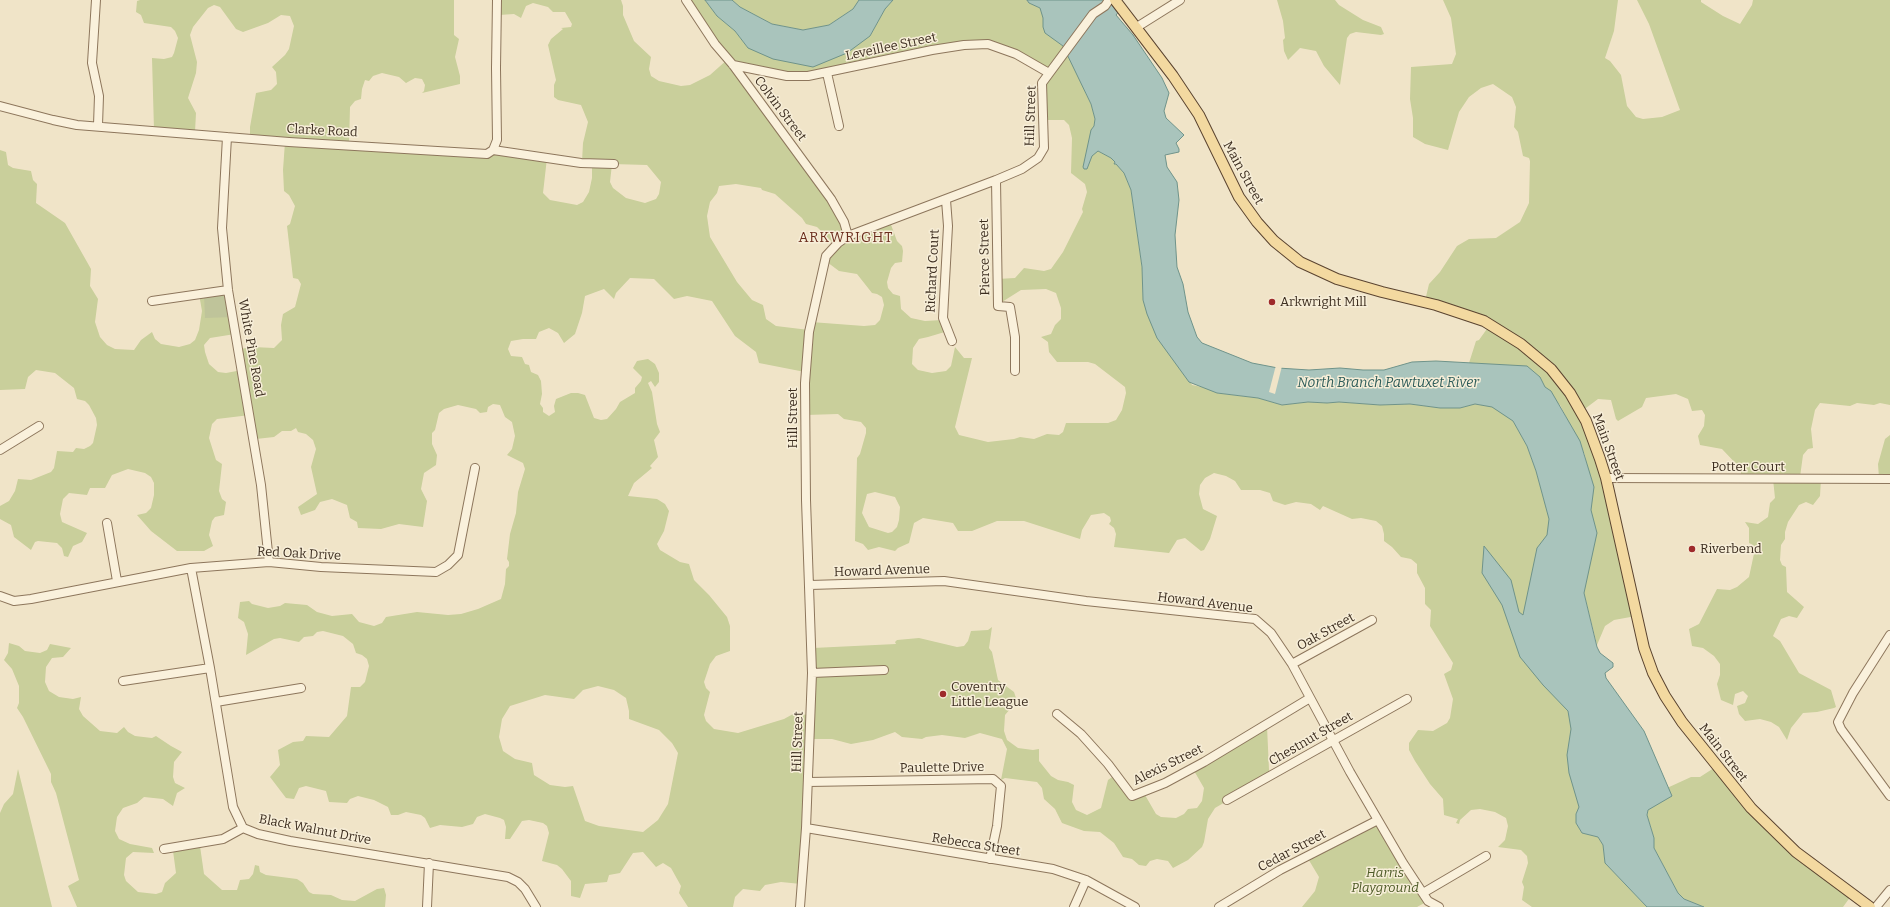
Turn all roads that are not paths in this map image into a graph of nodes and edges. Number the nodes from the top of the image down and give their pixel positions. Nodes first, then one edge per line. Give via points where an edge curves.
1 (96, 0) edge
2 (497, 0) edge
3 (686, 0) edge
4 (1109, 0) edge
5 (1115, 0) edge
6 (1180, 0) edge
7 (1137, 27) junction
8 (733, 65) junction
9 (827, 73) junction
10 (1049, 73) junction
11 (0, 106) edge
12 (98, 126) junction
13 (839, 126) dead end
14 (227, 137) junction
15 (493, 150) junction
16 (614, 164) dead end
17 (996, 180) junction
18 (946, 200) junction
19 (848, 236) junction
20 (228, 290) junction
21 (152, 301) dead end
22 (952, 341) dead end
23 (1015, 370) dead end
24 (39, 426) dead end
25 (0, 450) edge
26 (475, 468) dead end
27 (1606, 478) junction
28 (1890, 479) edge
29 (107, 523) dead end
30 (269, 562) junction
31 (191, 568) junction
32 (117, 581) junction
33 (810, 585) junction
34 (0, 596) edge
35 (1372, 620) dead end
36 (1890, 635) edge
37 (1292, 664) junction
38 (210, 668) junction
39 (884, 670) dead end
40 (812, 673) junction
41 (123, 681) dead end
42 (300, 688) dead end
43 (1310, 698) junction
44 (1407, 699) dead end
45 (216, 702) junction
46 (1057, 714) dead end
47 (1334, 740) junction
48 (808, 782) junction
49 (1890, 796) edge
50 (1227, 800) dead end
51 (1378, 820) junction
52 (243, 828) junction
53 (806, 828) junction
54 (164, 849) dead end
55 (1486, 856) dead end
56 (990, 859) junction
57 (429, 863) junction
58 (1086, 880) junction
59 (1890, 890) edge
60 (1424, 893) junction
61 (426, 907) edge
62 (536, 907) edge
63 (800, 907) edge
64 (1074, 907) edge
65 (1135, 907) edge
66 (1219, 907) edge
67 (1439, 907) edge
68 (1870, 907) edge
69 (1876, 907) edge

1 - 12 street via 92,63 99,96
2 - 15 street via 497,140
3 - 8 street, Colvin Street via 715,44
4 - 10 street, Hill Street via 1093,14
5 - 7 main road, Main Street
6 - 7 street
7 - 27 main road, Main Street via 1199,115 1239,198 1274,241 1300,262 1337,279 1436,305 1484,321 1521,344 1551,369 1570,392 1586,421
8 - 9 street, Leveillee Street via 787,76
8 - 19 street, Colvin Street via 831,200 844,222
9 - 10 street, Leveillee Street via 939,49 988,44 1016,54
9 - 13 street
10 - 17 street, Hill Street via 1042,83 1044,148 1038,158 1022,169
11 - 12 street, Clarke Road via 77,125
12 - 14 street, Clarke Road
14 - 15 street, Clarke Road via 471,154 487,154
14 - 20 street, White Pine Road via 222,228
15 - 16 street via 566,161
17 - 18 street, Hill Street
17 - 23 street, Pierce Street via 998,306 1010,307 1015,337
18 - 19 street, Hill Street
18 - 22 street, Richard Court via 948,226 942,318
19 - 33 street, Hill Street via 826,256 809,332 804,438
20 - 21 street
20 - 30 street, White Pine Road via 259,471
24 - 25 street
26 - 30 street, Red Oak Drive via 458,555 436,572
27 - 28 street, Potter Court
27 - 68 main road, Main Street via 1644,648 1665,696 1682,722 1751,808 1796,852
29 - 32 street
30 - 31 street, Red Oak Drive
31 - 32 street, Red Oak Drive
31 - 38 street, Black Walnut Drive
32 - 34 street, Red Oak Drive via 31,599 14,601
33 - 37 street, Howard Avenue via 944,581 1086,601 1255,619 1271,633
33 - 40 street, Hill Street
35 - 37 street, Oak Street
36 - 49 street via 1853,693 1838,722
37 - 43 street, Howard Avenue
38 - 41 street
38 - 45 street, Black Walnut Drive
39 - 40 street
40 - 48 street, Hill Street
42 - 45 street
43 - 46 street, Alexis Street via 1204,762 1132,796 1086,739
43 - 47 street, Howard Avenue
44 - 47 street, Chestnut Street
45 - 52 street, Black Walnut Drive via 233,807
47 - 50 street, Chestnut Street
47 - 51 street, Howard Avenue
48 - 53 street, Hill Street
48 - 56 street, Paulette Drive via 993,779 1001,786 997,826
51 - 60 street, Howard Avenue
51 - 66 street, Cedar Street via 1280,870
52 - 54 street via 223,839
52 - 57 street, Black Walnut Drive via 290,841
53 - 56 street, Rebecca Street
53 - 63 street, Hill Street
55 - 60 street
56 - 58 street, Rebecca Street via 1054,869
57 - 61 street
57 - 62 street, Black Walnut Drive via 508,877 525,889
58 - 64 street
58 - 65 street, Rebecca Street
59 - 69 street
60 - 67 street, Howard Avenue via 1428,901

